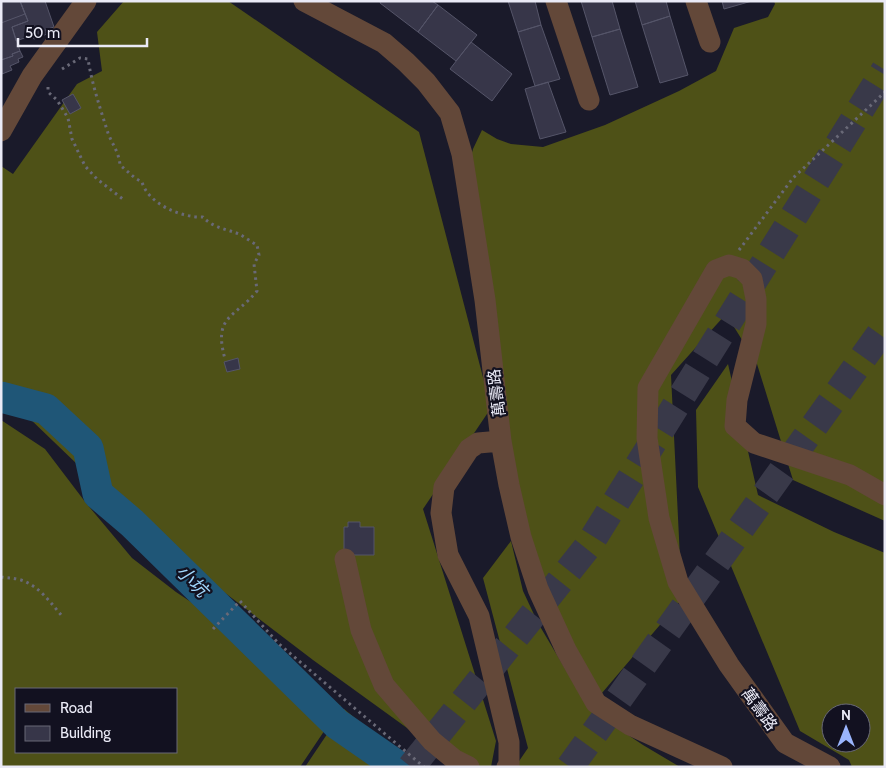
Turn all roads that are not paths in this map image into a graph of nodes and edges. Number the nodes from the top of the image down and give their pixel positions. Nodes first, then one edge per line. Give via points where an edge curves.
1 (304, 1) edge
2 (556, 1) edge
3 (696, 1) edge
4 (76, 7) edge
5 (710, 42) dead end
6 (589, 100) dead end
7 (1, 131) edge
8 (501, 441) junction
9 (885, 495) edge
10 (345, 558) dead end
11 (469, 767) edge
12 (507, 767) edge
13 (722, 767) edge
14 (830, 767) edge

1 - 8 street, 萬壽路 via 384,43 426,82 450,113 462,154 470,202
2 - 6 street
3 - 5 street
4 - 7 street
8 - 12 street via 478,443 469,449 444,488 441,513 448,554 480,616 509,742
8 - 13 street, 萬壽路 via 521,537 538,589 566,650 596,703 630,725
9 - 14 street, 萬壽路 via 850,476 754,443 735,426 737,400 756,324 756,298 752,279 742,269 729,265 716,270 648,388 647,438 659,518 678,582 729,665 784,743
10 - 11 street via 361,630 384,685 432,741

